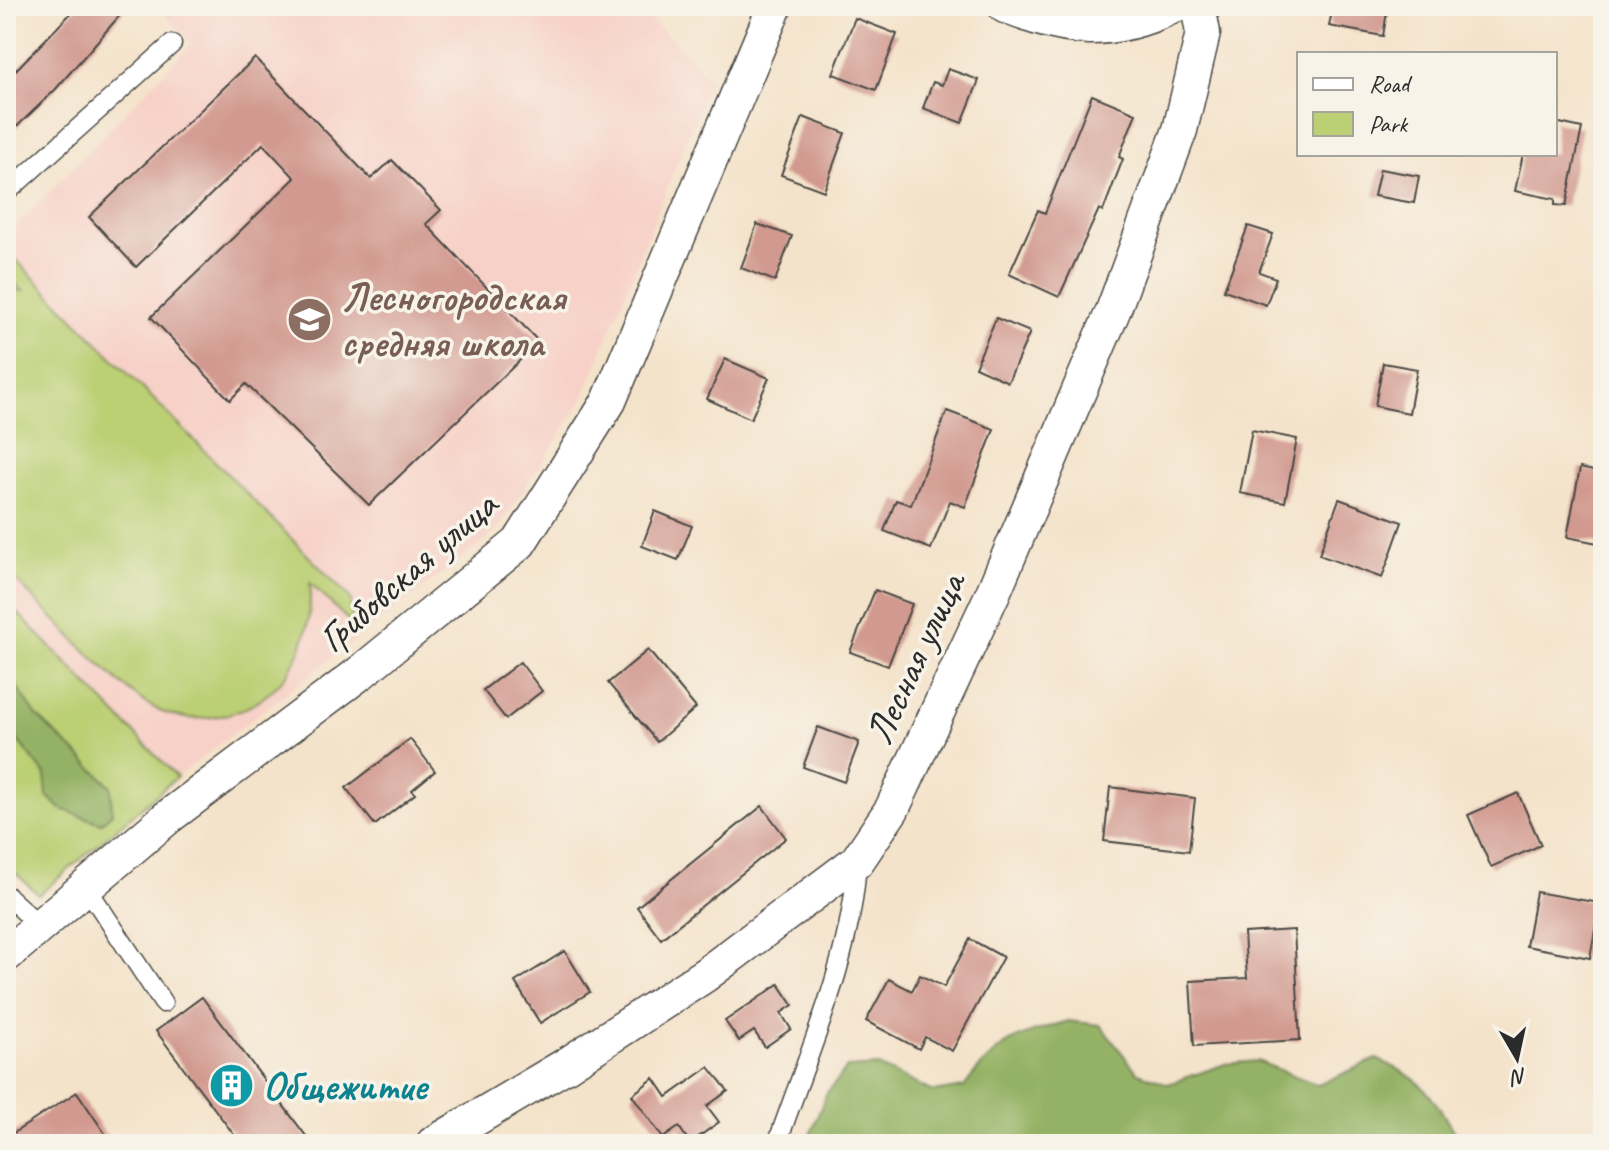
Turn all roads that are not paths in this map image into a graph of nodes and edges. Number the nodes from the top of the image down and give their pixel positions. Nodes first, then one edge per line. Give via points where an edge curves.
1 (775, 6) edge
2 (1005, 6) edge
3 (1173, 6) edge
4 (1198, 6) edge
5 (172, 44) dead end
6 (6, 193) edge
7 (857, 861) junction
8 (85, 885) junction
9 (6, 895) edge
10 (39, 925) junction
11 (6, 955) edge
12 (163, 1003) dead end
13 (433, 1144) edge
14 (777, 1144) edge

1 - 8 street, Грибовская улица via 609,401 519,543
2 - 3 street via 1049,24 1089,29 1145,19
4 - 7 street, Лесная улица via 1203,33 1180,130 1113,311 945,696 892,809
5 - 6 lane
7 - 13 street, Лесная улица via 705,975
7 - 14 lane via 855,901 840,959
8 - 10 street, Грибовская улица
8 - 12 lane
9 - 10 lane
10 - 11 street, Грибовская улица

